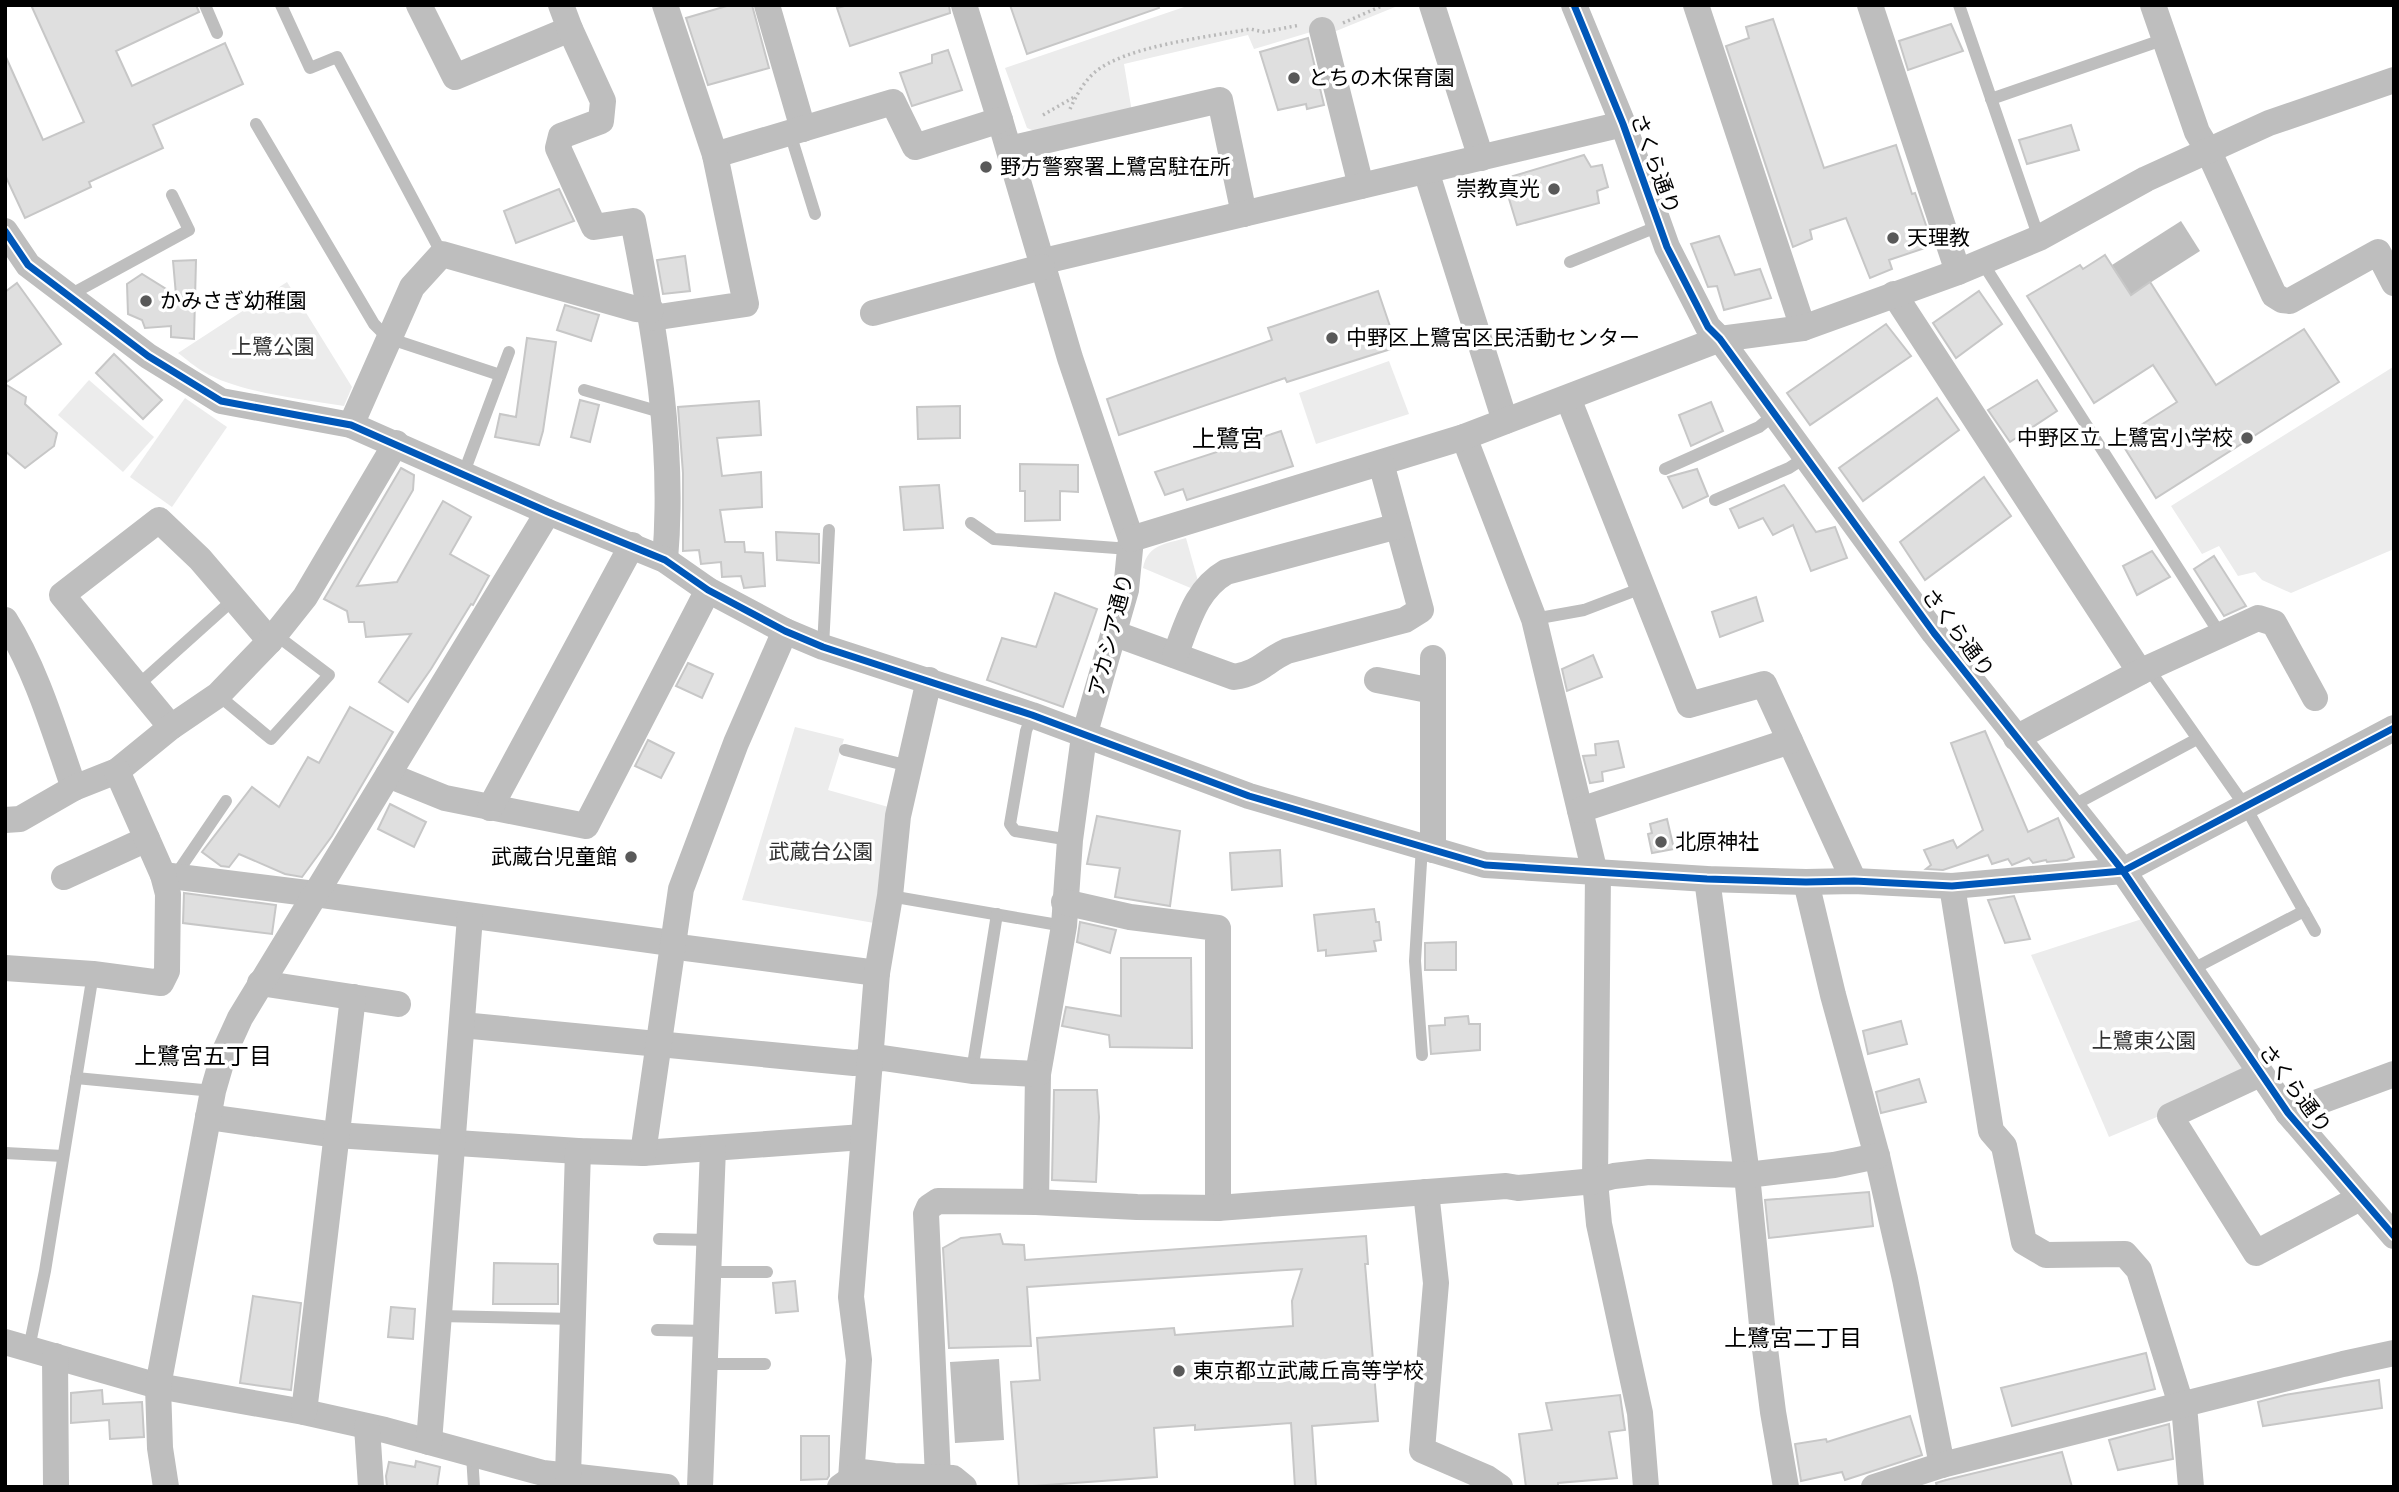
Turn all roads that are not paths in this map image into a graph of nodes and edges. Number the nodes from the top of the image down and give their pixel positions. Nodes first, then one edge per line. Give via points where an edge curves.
1 (205, 5) edge
2 (281, 5) edge
3 (419, 5) edge
4 (664, 5) edge
5 (964, 5) edge
6 (1432, 5) edge
7 (1574, 5) edge
8 (1696, 5) edge
9 (1870, 5) edge
10 (1959, 5) edge
11 (2153, 5) edge
12 (772, 7) edge
13 (566, 17) edge
14 (1322, 30) road end
15 (217, 33) dead end
16 (2165, 39) junction
17 (2394, 80) edge
18 (1991, 99) junction
19 (1000, 120) junction
20 (256, 124) dead end
21 (1623, 124) junction
22 (797, 131) junction
23 (1009, 149) junction
24 (2208, 150) junction
25 (715, 155) junction
26 (1481, 158) junction
27 (1426, 171) junction
28 (1361, 186) junction
29 (172, 195) dead end
30 (1244, 214) junction
31 (816, 215) dead end
32 (1659, 226) junction
33 (7, 236) edge
34 (2039, 238) junction
35 (442, 254) junction
36 (1570, 262) dead end
37 (1982, 262) junction
38 (1041, 264) junction
39 (1958, 272) junction
40 (2394, 283) edge
41 (1894, 294) junction
42 (68, 296) junction
43 (873, 313) dead end
44 (651, 314) junction
45 (1803, 328) junction
46 (388, 338) junction
47 (1720, 339) junction
48 (509, 352) dead end
49 (500, 375) junction
50 (584, 390) dead end
51 (1568, 398) junction
52 (665, 414) junction
53 (1775, 414) junction
54 (1505, 421) junction
55 (351, 425) junction
56 (1464, 437) junction
57 (396, 443) junction
58 (1806, 457) junction
59 (1381, 463) junction
60 (1665, 469) dead end
61 (463, 475) junction
62 (1715, 500) dead end
63 (548, 512) junction
64 (971, 523) dead end
65 (1398, 526) junction
66 (829, 530) dead end
67 (1130, 544) junction
68 (632, 545) junction
69 (665, 560) junction
70 (1642, 588) junction
71 (708, 590) junction
72 (234, 599) junction
73 (1534, 619) junction
74 (5, 620) edge
75 (785, 631) junction
76 (1113, 633) junction
77 (2220, 634) junction
78 (273, 638) junction
79 (823, 647) junction
80 (1175, 655) junction
81 (1433, 658) dead end
82 (2144, 670) junction
83 (929, 680) junction
84 (1377, 680) dead end
85 (136, 687) junction
86 (1433, 691) junction
87 (218, 695) junction
88 (2315, 698) dead end
89 (1032, 715) junction
90 (171, 727) junction
91 (2394, 728) edge
92 (1084, 736) junction
93 (2016, 738) junction
94 (2197, 739) junction
95 (1790, 741) junction
96 (845, 750) dead end
97 (909, 766) junction
98 (117, 771) junction
99 (388, 775) junction
100 (74, 788) junction
101 (226, 801) dead end
102 (2072, 806) junction
103 (2245, 806) junction
104 (490, 808) junction
105 (1580, 810) junction
106 (5, 820) edge
107 (147, 839) junction
108 (1070, 840) junction
109 (1427, 848) junction
110 (2123, 872) junction
111 (1597, 873) junction
112 (168, 876) junction
113 (64, 877) dead end
114 (1707, 879) junction
115 (1854, 881) junction
116 (1806, 882) junction
117 (1952, 886) junction
118 (315, 894) junction
119 (890, 896) junction
120 (2304, 911) junction
121 (996, 914) junction
122 (1064, 914) junction
123 (470, 917) junction
124 (2315, 931) dead end
125 (671, 943) junction
126 (5, 968) edge
127 (2191, 970) junction
128 (877, 973) junction
129 (93, 974) junction
130 (260, 983) junction
131 (354, 997) junction
132 (398, 1004) dead end
133 (462, 1025) junction
134 (657, 1044) junction
135 (1422, 1055) dead end
136 (870, 1060) junction
137 (972, 1071) junction
138 (1038, 1074) junction
139 (2260, 1074) junction
140 (2394, 1074) edge
141 (76, 1078) junction
142 (213, 1091) junction
143 (2288, 1113) junction
144 (208, 1117) junction
145 (336, 1135) junction
146 (863, 1137) junction
147 (452, 1144) junction
148 (713, 1148) junction
149 (578, 1151) junction
150 (5, 1153) edge
151 (643, 1153) junction
152 (64, 1156) junction
153 (1877, 1156) junction
154 (1747, 1175) junction
155 (1595, 1181) junction
156 (1426, 1192) junction
157 (2360, 1198) junction
158 (1036, 1202) junction
159 (1218, 1208) junction
160 (2394, 1236) edge
161 (659, 1239) dead end
162 (710, 1240) junction
163 (709, 1272) junction
164 (767, 1272) dead end
165 (439, 1316) junction
166 (574, 1319) junction
167 (657, 1330) dead end
168 (707, 1331) junction
169 (17, 1345) edge
170 (2393, 1354) edge
171 (55, 1356) junction
172 (2394, 1362) edge
173 (706, 1364) junction
174 (765, 1364) dead end
175 (158, 1385) junction
176 (2182, 1405) junction
177 (304, 1412) junction
178 (367, 1427) junction
179 (429, 1442) junction
180 (472, 1455) junction
181 (1930, 1475) edge
182 (568, 1476) junction
183 (938, 1477) junction
184 (845, 1483) edge
185 (595, 1484) edge
186 (56, 1487) edge
187 (166, 1487) edge
188 (371, 1487) edge
189 (474, 1487) edge
190 (667, 1487) edge
191 (700, 1487) edge
192 (964, 1487) edge
193 (1500, 1487) edge
194 (1646, 1487) edge
195 (1786, 1487) edge
196 (1874, 1487) edge
197 (2191, 1487) edge

1 - 15 lane
2 - 35 lane via 310,68 337,57
3 - 13 street via 455,77
4 - 25 street
5 - 19 street, アカシア通り
6 - 26 street
7 - 21 street, さくら通り
8 - 45 street
9 - 39 street
10 - 18 lane
11 - 16 street
12 - 22 street
13 - 44 street via 603,102 601,121 561,136 558,148 594,227 633,221
14 - 28 street
16 - 18 lane
16 - 24 street via 2197,132
17 - 24 street via 2269,123
18 - 34 lane
19 - 22 street via 915,147 893,102
19 - 23 street, アカシア通り
20 - 46 lane via 374,324
21 - 26 street
21 - 32 street, さくら通り
22 - 25 street
22 - 31 lane
23 - 30 street via 1220,100
23 - 38 street, アカシア通り
24 - 34 street via 2146,178
24 - 40 street via 2274,295 2290,302 2378,252
25 - 44 street via 746,304
26 - 27 street
27 - 28 street
27 - 54 street
28 - 30 street
29 - 42 lane via 189,230
30 - 38 street
32 - 36 lane
32 - 47 street, さくら通り via 1707,327
33 - 42 street via 28,265
34 - 37 street
35 - 44 street
35 - 46 street via 412,287
37 - 39 street
37 - 77 lane
38 - 43 street
38 - 67 street, アカシア通り
39 - 41 street
41 - 45 street
41 - 82 street
42 - 55 street via 148,356 221,401
44 - 52 street
45 - 47 street
46 - 49 lane
46 - 55 street
47 - 51 street
47 - 53 street, さくら通り
48 - 49 lane
49 - 61 lane
50 - 52 lane
51 - 54 street
51 - 70 street
52 - 69 street
53 - 58 street, さくら通り
53 - 60 lane via 1759,427
54 - 56 street
55 - 57 street
56 - 59 street
56 - 73 street
57 - 61 street
57 - 78 street via 305,597
58 - 62 lane
58 - 93 street, さくら通り
59 - 65 street
59 - 67 street
61 - 63 street
63 - 68 street
63 - 99 street
64 - 67 lane via 994,539
65 - 80 street via 1226,572 1205,587 1197,600
65 - 80 street via 1421,610 1405,620 1287,651 1248,675 1234,677
66 - 79 lane
67 - 76 street, アカシア通り via 1126,590
68 - 69 street
68 - 104 street
69 - 71 street
70 - 73 lane via 1584,610
70 - 95 street via 1689,705 1764,684
71 - 75 street
71 - 104 street via 586,826
72 - 78 street
72 - 85 lane
72 - 85 street via 159,520 62,595
73 - 105 street
74 - 100 street via 24,655
75 - 79 street
75 - 125 street via 736,743 681,889
76 - 80 street
76 - 92 street, アカシア通り
77 - 82 street
77 - 88 street via 2258,618 2274,623
78 - 87 street
78 - 87 lane via 329,676 271,739
79 - 83 street
81 - 86 street
82 - 93 street
82 - 94 lane
83 - 89 street
83 - 97 street
84 - 86 street
85 - 90 street
86 - 109 street
87 - 90 street
89 - 92 street
89 - 108 lane via 1010,824 1015,831
90 - 98 street
91 - 103 street
92 - 108 street, アカシア通り
92 - 109 street via 1249,796
93 - 102 street, さくら通り
94 - 102 lane
94 - 103 lane
95 - 105 street
95 - 115 street
96 - 97 lane
97 - 119 street via 898,816
98 - 100 street
98 - 107 street
99 - 104 street via 445,798
99 - 118 street
100 - 106 street via 20,818
101 - 112 lane
102 - 110 street, さくら通り
103 - 110 street
103 - 120 lane
105 - 111 street
107 - 112 street
107 - 113 street
108 - 122 street, アカシア通り
109 - 111 street via 1485,865
109 - 135 lane via 1415,961
110 - 117 street
110 - 127 street, さくら通り
111 - 114 street
111 - 155 street
112 - 118 street
112 - 129 street via 167,971 161,983
114 - 116 street
114 - 154 street
115 - 116 street
115 - 117 street
116 - 153 street
117 - 176 street via 1991,1131 2004,1146 2024,1242 2046,1255 2125,1254 2139,1270
118 - 123 street
118 - 130 street
119 - 121 lane
119 - 128 street
120 - 124 lane
120 - 127 lane
121 - 122 lane
121 - 137 lane
122 - 138 street, アカシア通り
122 - 159 street via 1218,928
123 - 125 street
123 - 133 street
125 - 128 street
125 - 134 street
126 - 129 street
127 - 139 street, さくら通り
128 - 136 street
129 - 141 lane
130 - 131 street
130 - 142 street via 229,1041
131 - 132 street
131 - 145 street
133 - 134 street
133 - 147 street
134 - 136 street via 854,1063
134 - 151 street
136 - 137 street
136 - 146 street
137 - 138 street
138 - 158 street, アカシア通り
139 - 143 street, さくら通り
139 - 157 street via 2170,1116 2256,1253
140 - 143 street
141 - 142 lane
141 - 152 lane
142 - 144 street
143 - 157 street, さくら通り
144 - 145 street
144 - 175 street
145 - 147 street
145 - 177 street
146 - 148 street
146 - 184 street via 851,1297 859,1360
147 - 149 street
147 - 165 street
148 - 151 street
148 - 162 street
149 - 151 street
149 - 166 street
150 - 152 lane
152 - 169 lane
153 - 154 street
153 - 181 street via 1905,1279
154 - 155 street via 1649,1172
154 - 195 street via 1762,1325
155 - 156 street
155 - 194 street via 1599,1224 1640,1413
156 - 159 street
156 - 193 street via 1436,1283 1422,1450
157 - 160 street, さくら通り
158 - 159 street
158 - 183 street via 938,1201 926,1214
161 - 162 lane
162 - 163 street
163 - 164 lane
163 - 168 street
165 - 166 lane
165 - 179 street
166 - 182 street
167 - 168 lane
168 - 173 street
169 - 171 street
170 - 172 lane
170 - 176 street
171 - 175 street
171 - 186 street
173 - 174 lane
173 - 191 street
175 - 177 street
175 - 187 street
176 - 181 street
176 - 197 street
177 - 178 street
178 - 179 street
178 - 188 street
179 - 180 street
180 - 182 street
180 - 189 lane
181 - 196 street
182 - 185 street
183 - 184 street via 861,1472
183 - 192 street via 953,1479
185 - 190 street

